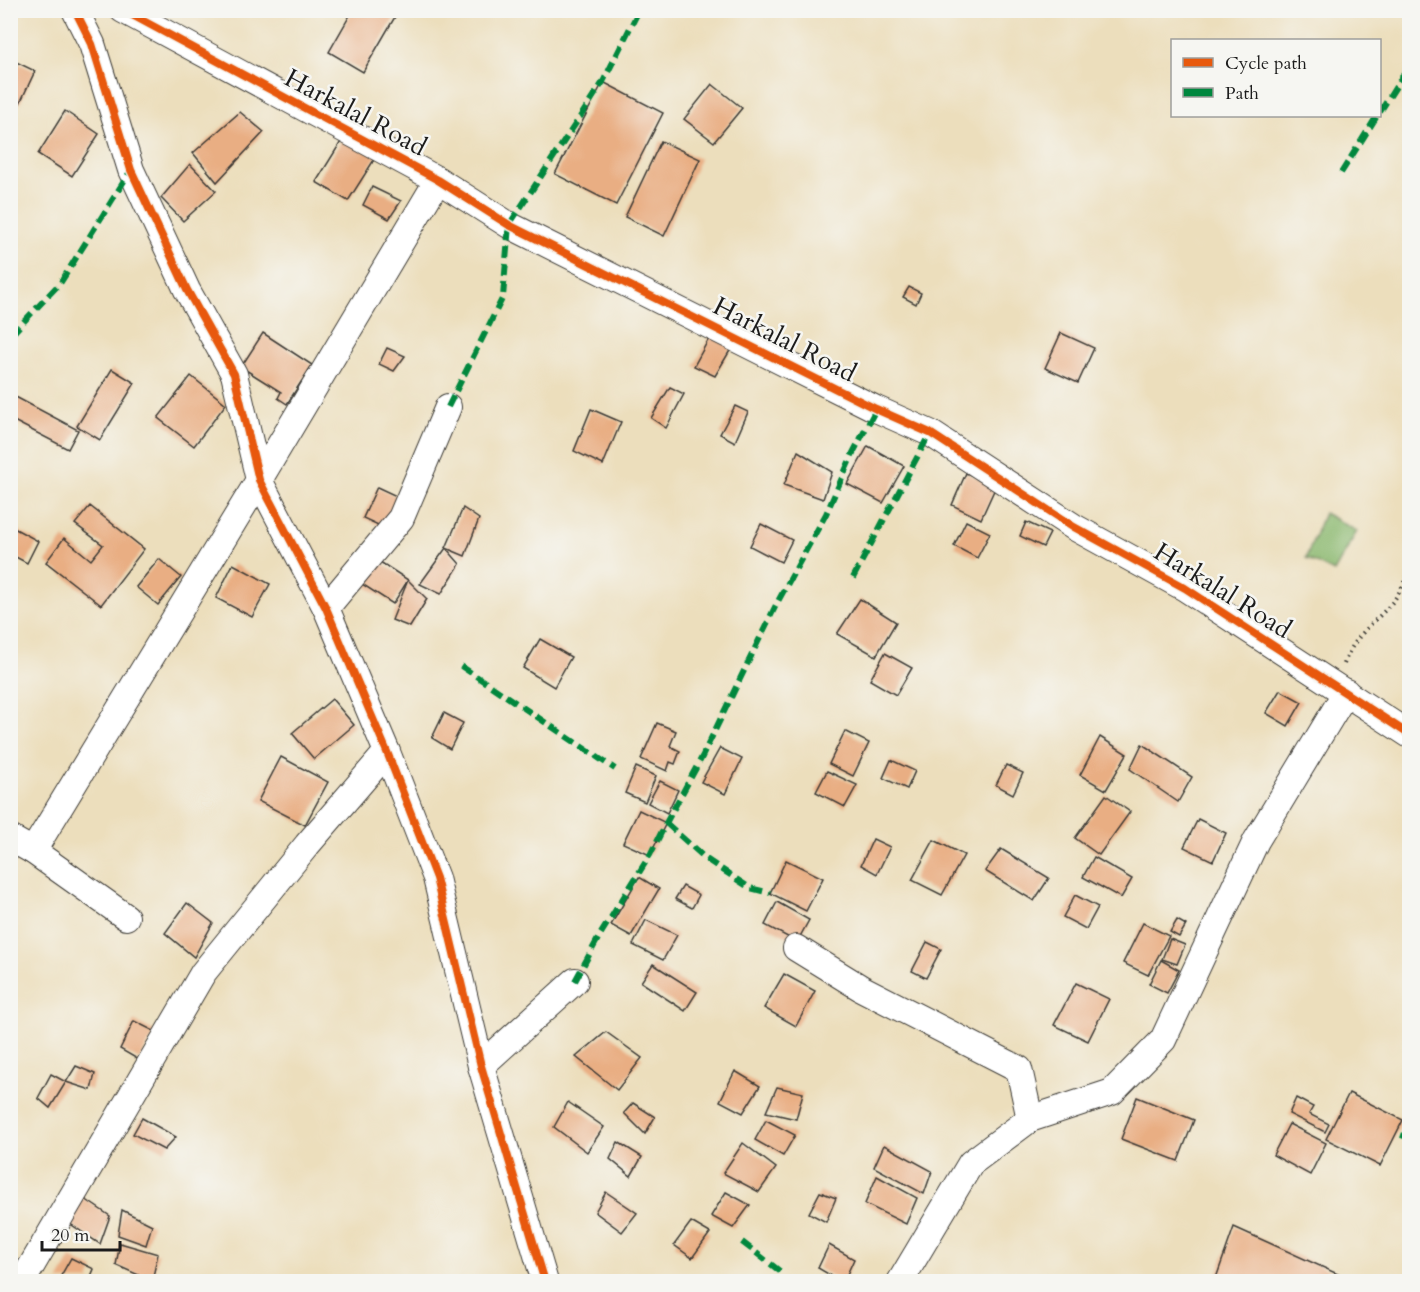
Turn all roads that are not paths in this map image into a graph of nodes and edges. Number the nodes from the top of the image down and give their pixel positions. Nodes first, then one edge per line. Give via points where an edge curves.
1 (75, 10) edge
2 (123, 10) edge
3 (438, 180) junction
4 (448, 407) dead end
5 (259, 480) junction
6 (326, 608) junction
7 (1346, 692) junction
8 (1410, 735) edge
9 (387, 752) junction
10 (10, 838) edge
11 (33, 851) junction
12 (126, 917) dead end
13 (796, 948) dead end
14 (575, 981) dead end
15 (481, 1066) junction
16 (1030, 1119) junction
17 (22, 1281) edge
18 (545, 1281) edge
19 (900, 1281) edge

1 - 5 street via 92,44 131,170 187,290 234,374
2 - 3 street, Harkalal Road
3 - 5 street
3 - 7 street, Harkalal Road via 509,225 930,433 1074,527 1185,588
4 - 6 street via 401,518
5 - 6 street
5 - 11 street
6 - 9 street
7 - 8 street, Harkalal Road
7 - 16 street via 1256,841 1163,1040 1112,1092
9 - 15 street via 436,878
9 - 17 street via 203,973
10 - 11 street
11 - 12 street
13 - 16 street via 861,988 1019,1069
14 - 15 street
15 - 18 street
16 - 19 street via 971,1163

